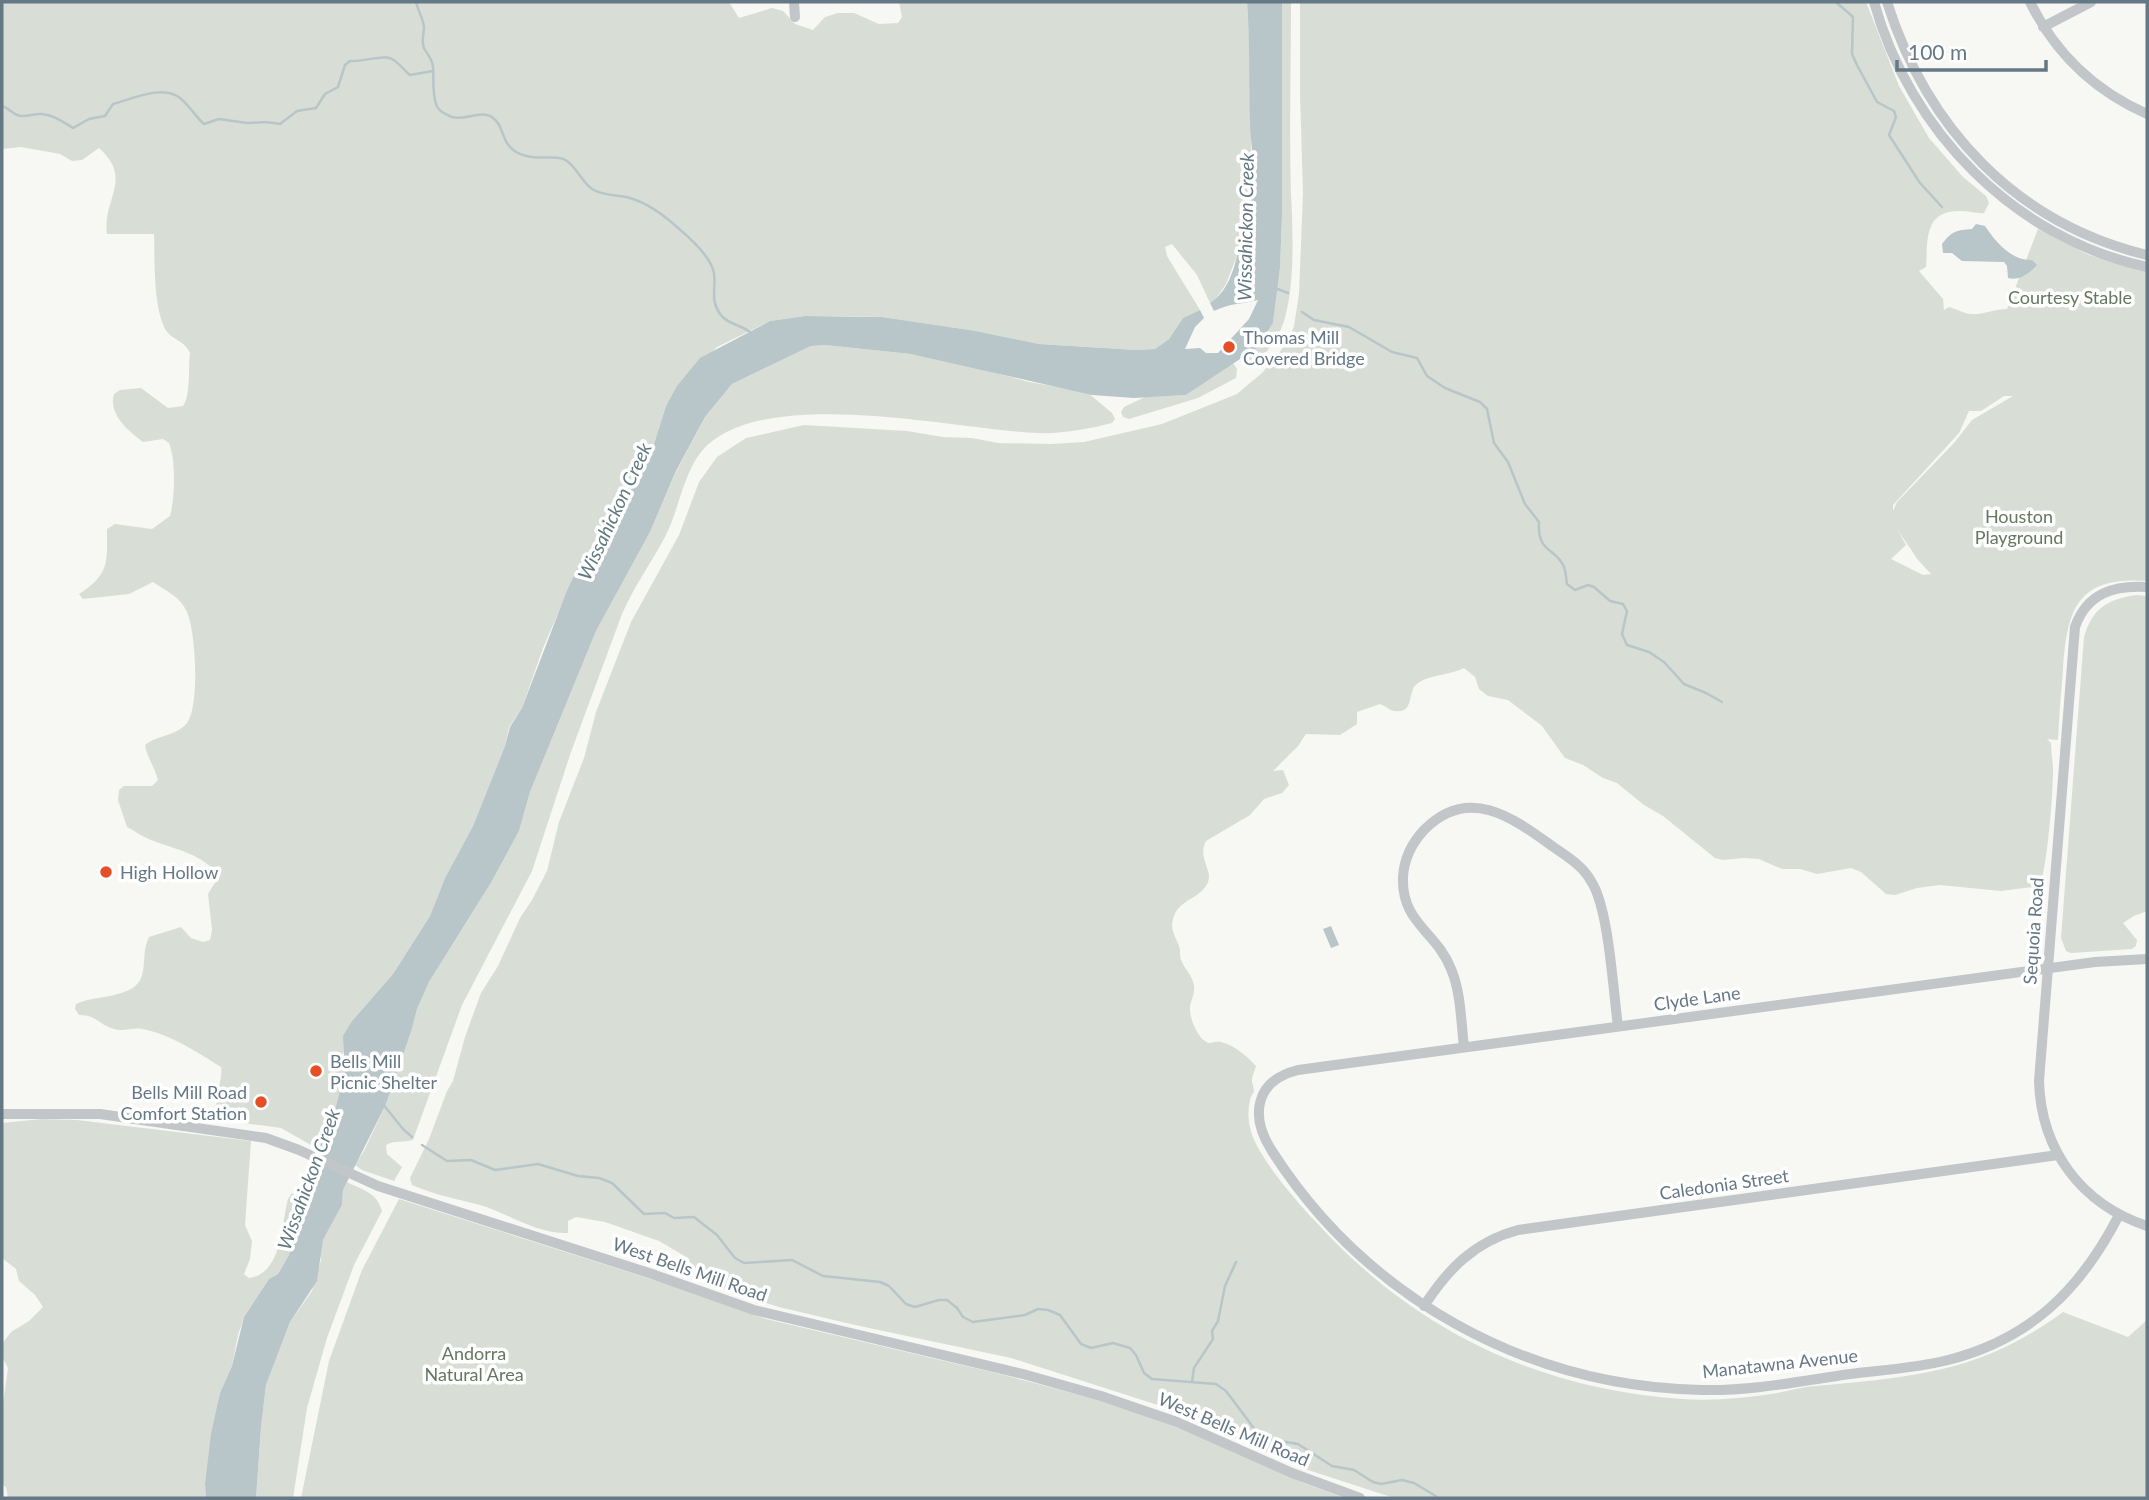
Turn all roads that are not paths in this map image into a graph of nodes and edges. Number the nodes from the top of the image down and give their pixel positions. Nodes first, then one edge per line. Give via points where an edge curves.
1 (794, 2) edge
2 (1874, 2) edge
3 (1887, 2) edge
4 (2030, 2) edge
5 (2091, 2) edge
6 (795, 17) dead end
7 (2043, 27) junction
8 (2147, 114) edge
9 (2147, 255) edge
10 (2147, 267) edge
11 (2147, 587) edge
12 (2147, 959) edge
13 (2048, 968) junction
14 (1618, 1026) junction
15 (1464, 1047) junction
16 (1261, 1097) joint
17 (2, 1114) edge
18 (2058, 1155) junction
19 (2119, 1215) junction
20 (2147, 1226) edge
21 (1424, 1306) junction
22 (1360, 1498) edge

1 - 6 street
2 - 10 street via 1913,95 1965,163 2034,220 2094,250
3 - 9 street via 1905,54 1927,94 1985,166 2061,222
4 - 7 street
5 - 7 street
7 - 8 street via 2087,77
11 - 13 street, Sequoia Road via 2112,589 2096,597 2079,617 2073,637
12 - 13 street, Clyde Lane
13 - 14 street, Clyde Lane
13 - 18 street, Sequoia Road via 2040,1094 2045,1126
14 - 15 street, Clyde Lane
14 - 15 street via 1600,899 1593,883 1581,868 1517,821 1493,810 1473,808 1437,819 1423,831 1405,864 1403,881 1404,898 1417,925 1443,953 1452,971
15 - 16 street, Clyde Lane via 1297,1070 1280,1076
16 - 21 street, Manatawna Avenue via 1260,1130 1300,1191 1366,1263
17 - 22 street, West Bells Mill Road via 93,1113 258,1136 365,1181 754,1310 1113,1400
18 - 19 street, Sequoia Road via 2081,1187
18 - 21 street, Caledonia Street via 1518,1230 1488,1241 1462,1258 1440,1280
19 - 20 street, Sequoia Road
19 - 21 street, Manatawna Avenue via 2071,1289 2036,1320 2006,1338 1934,1363 1767,1386 1684,1390 1590,1377 1503,1349

